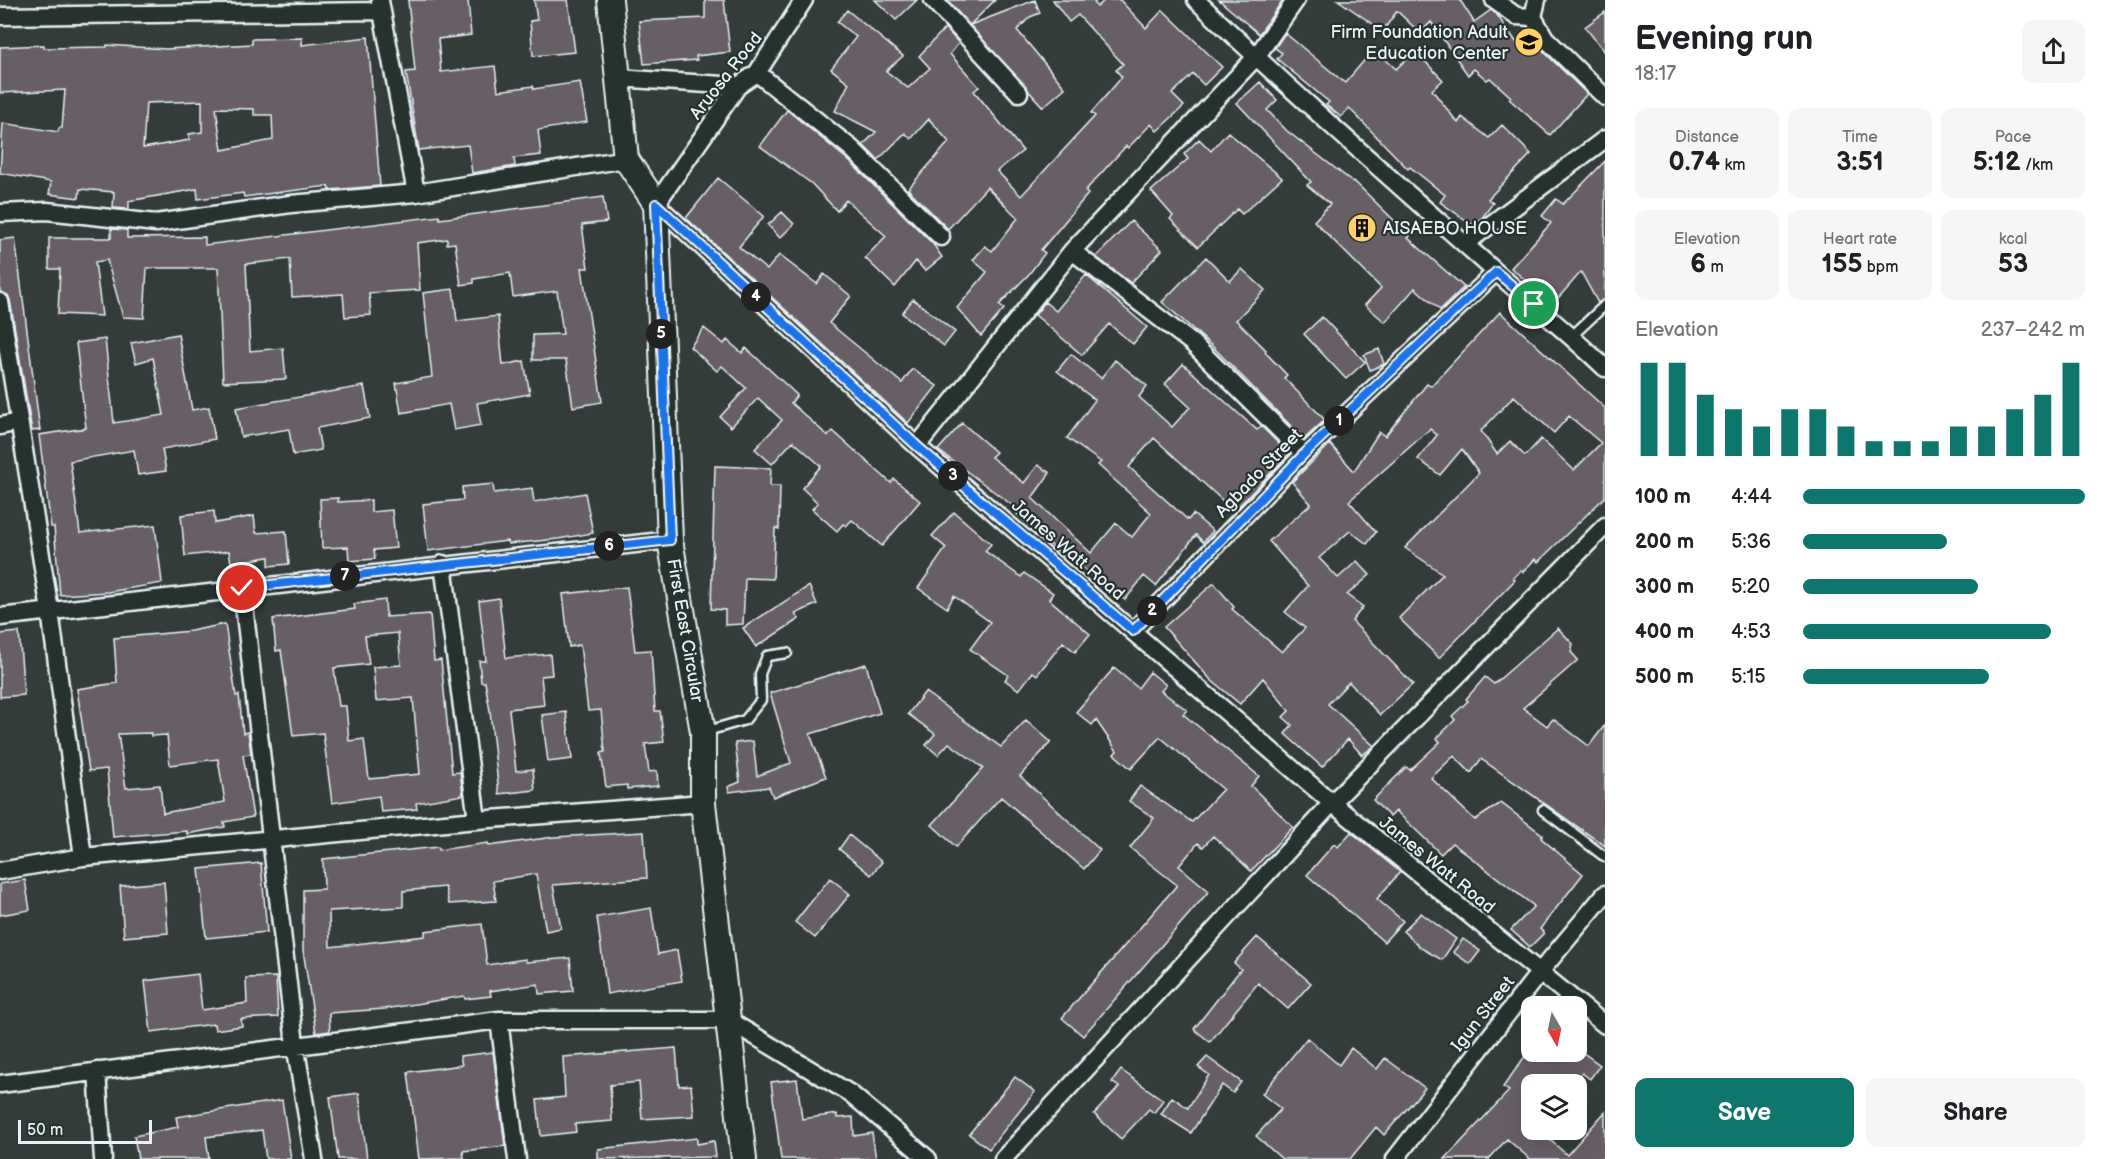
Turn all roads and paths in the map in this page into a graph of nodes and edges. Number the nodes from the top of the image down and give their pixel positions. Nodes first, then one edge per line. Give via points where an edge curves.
1 (610, 0) edge
2 (804, 0) edge
3 (933, 0) edge
4 (1196, 0) edge
5 (1296, 0) edge
6 (1494, 0) edge
7 (1537, 0) edge
8 (380, 5) edge
9 (0, 16) edge
10 (1533, 17) junction
11 (1256, 57) junction
12 (757, 73) junction
13 (617, 78) junction
14 (738, 86) junction
15 (1019, 93) dead end
16 (1605, 97) edge
17 (1605, 139) edge
18 (626, 159) junction
19 (416, 193) junction
20 (656, 204) junction
21 (0, 213) edge
22 (941, 237) dead end
23 (1466, 243) junction
24 (1072, 251) junction
25 (1496, 272) junction
26 (0, 302) edge
27 (1605, 305) edge
28 (1572, 336) junction
29 (1605, 368) edge
30 (20, 422) junction
31 (0, 426) edge
32 (917, 446) junction
33 (1304, 454) junction
34 (1605, 526) edge
35 (670, 540) junction
36 (443, 564) junction
37 (242, 588) junction
38 (50, 611) junction
39 (0, 617) edge
40 (1133, 631) junction
41 (788, 653) dead end
42 (703, 732) junction
43 (703, 803) junction
44 (1332, 803) junction
45 (1543, 810) dead end
46 (477, 820) junction
47 (273, 839) junction
48 (83, 857) junction
49 (1605, 857) edge
50 (0, 870) edge
51 (1605, 894) edge
52 (1539, 974) junction
53 (499, 1020) junction
54 (728, 1020) junction
55 (1605, 1025) edge
56 (296, 1044) junction
57 (98, 1071) junction
58 (0, 1084) edge
59 (103, 1159) edge
60 (314, 1159) edge
61 (517, 1159) edge
62 (744, 1159) edge
63 (928, 1159) edge
64 (1003, 1159) edge
65 (1395, 1159) edge

1 - 13 street
2 - 12 street, Aruosa Road
3 - 15 street
4 - 11 street
5 - 11 street
6 - 10 street via 1516,16
7 - 10 street
8 - 9 street
8 - 19 street
10 - 16 street via 1545,38
11 - 23 street
11 - 24 street
12 - 14 street, Aruosa Road
12 - 22 street via 851,148
13 - 14 street
13 - 18 street
14 - 20 street, Aruosa Road
17 - 23 street
18 - 19 street
18 - 20 street
19 - 21 street via 291,204 156,223 47,211
20 - 32 street, James Watt Road
20 - 35 street, First East Circular
23 - 25 street
24 - 32 street
24 - 33 street via 1192,343
25 - 28 street
25 - 33 street, Agbado Street
26 - 30 street
27 - 28 lane
28 - 29 street
30 - 31 street
30 - 38 street
32 - 40 street, James Watt Road
33 - 40 street, Agbado Street
34 - 44 street
35 - 36 street
35 - 42 street, First East Circular
36 - 37 street
36 - 46 street
37 - 38 street
37 - 47 street
38 - 39 street
38 - 48 street
40 - 44 street, James Watt Road
41 - 42 lane via 767,657 760,674 761,700 745,720
42 - 43 street, First East Circular
43 - 46 street
43 - 54 street, First East Circular
44 - 52 street, James Watt Road
44 - 64 street
45 - 49 lane
46 - 47 street
47 - 48 street
47 - 56 street
48 - 50 street
51 - 52 street, Igun Street
52 - 55 street, James Watt Road
52 - 65 street, Igun Street
53 - 54 street
53 - 56 street
53 - 61 street
54 - 62 street, First East Circular
54 - 63 street via 851,1094
56 - 57 street
56 - 60 street
57 - 58 street
57 - 59 street

